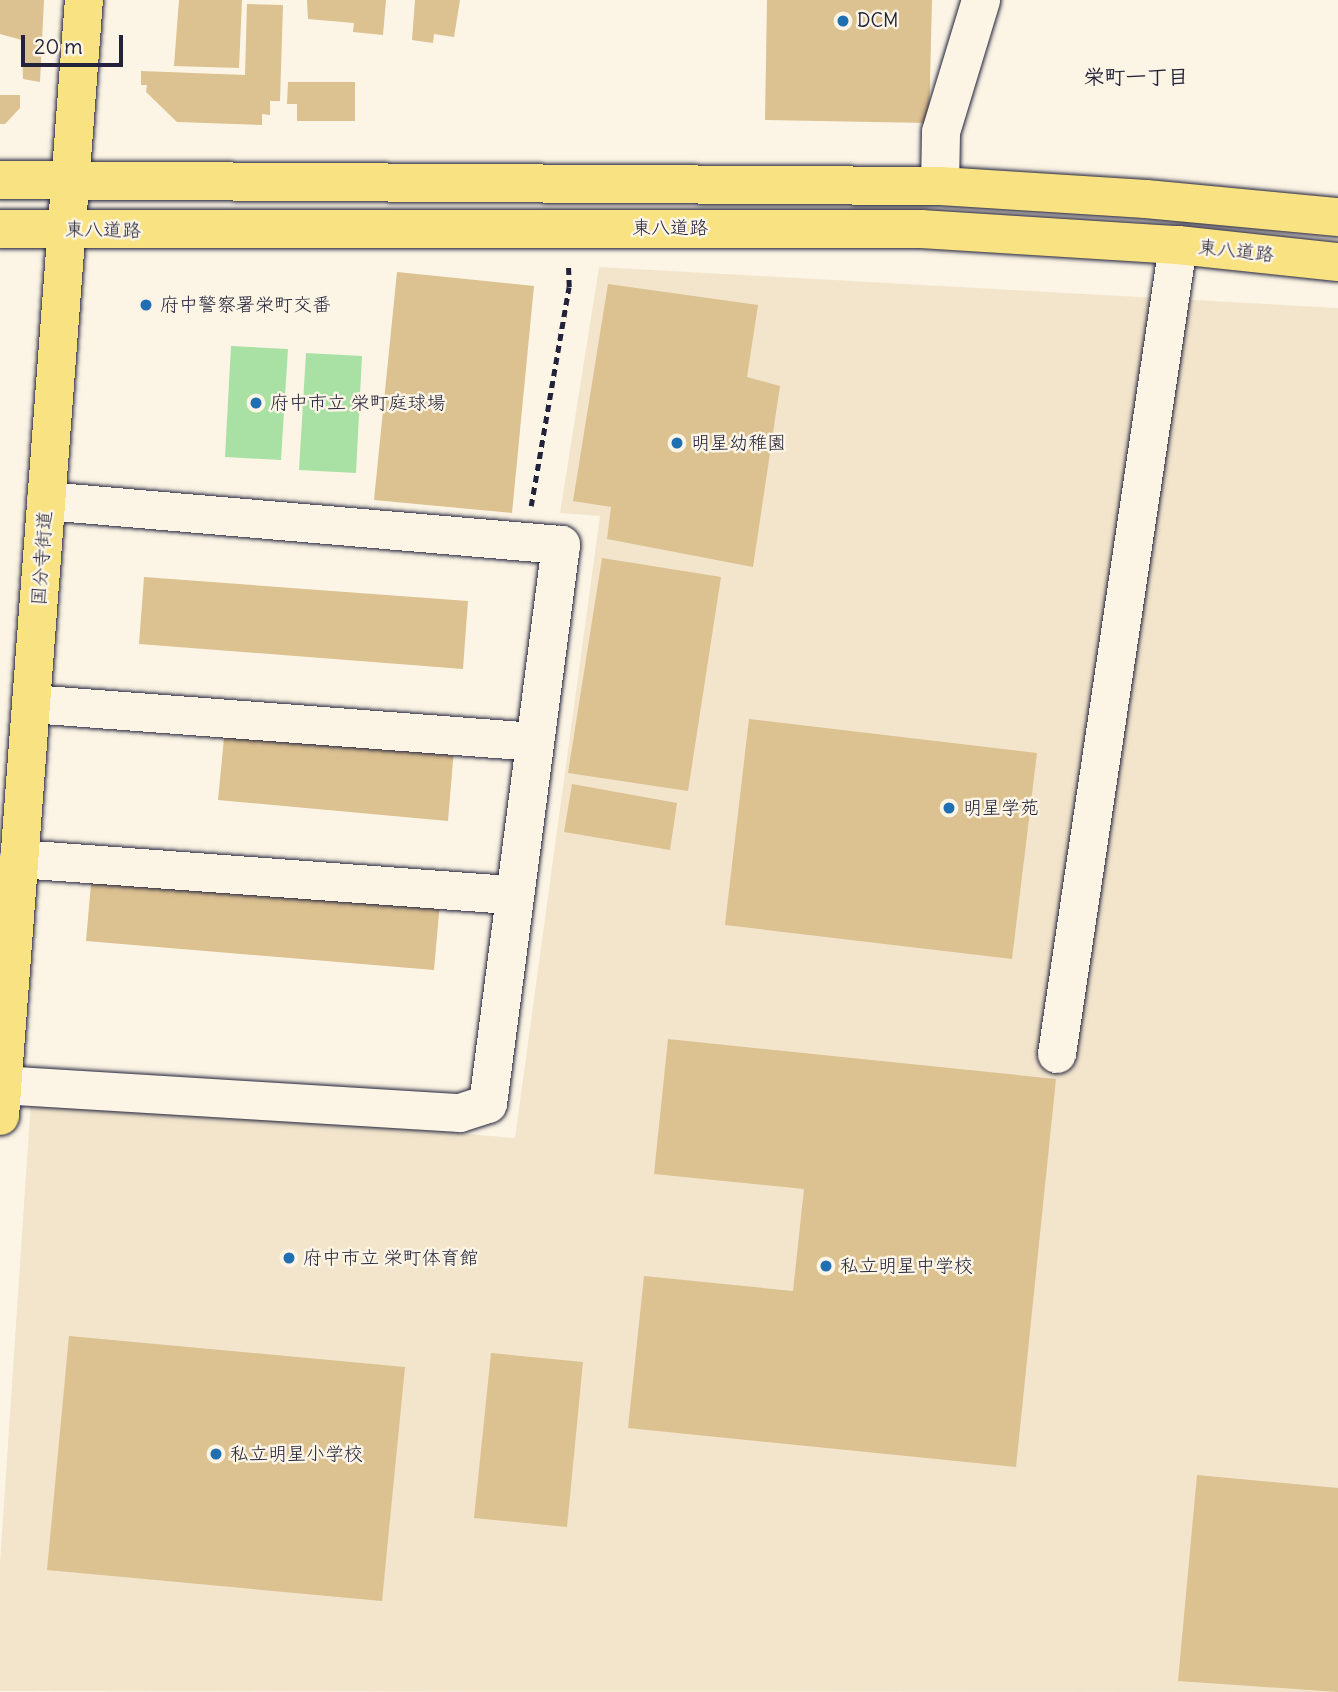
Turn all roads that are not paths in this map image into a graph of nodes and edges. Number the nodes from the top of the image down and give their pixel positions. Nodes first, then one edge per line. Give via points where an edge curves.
1 (84, 0) edge
2 (981, 0) edge
3 (0, 180) edge
4 (71, 180) junction
5 (940, 186) junction
6 (1184, 202) junction
7 (1338, 217) edge
8 (0, 229) edge
9 (66, 229) junction
10 (1178, 245) junction
11 (1338, 262) edge
12 (46, 501) junction
13 (31, 704) junction
14 (535, 742) junction
15 (19, 859) junction
16 (515, 895) junction
17 (1057, 1054) dead end
18 (1, 1095) edge

1 - 4 main road, 国分寺街道
2 - 5 street via 941,132
3 - 4 main road
4 - 5 main road
4 - 9 main road, 国分寺街道
5 - 6 main road
6 - 7 main road
6 - 10 main road
8 - 9 main road, 東八道路
9 - 10 main road, 東八道路 via 921,229
9 - 12 main road, 国分寺街道
10 - 11 main road, 東八道路
10 - 17 street
12 - 13 main road, 国分寺街道
12 - 14 street via 561,545
13 - 14 street
13 - 15 main road, 国分寺街道
14 - 16 street
15 - 16 street
15 - 18 main road, 国分寺街道
16 - 18 street via 488,1104 460,1113

